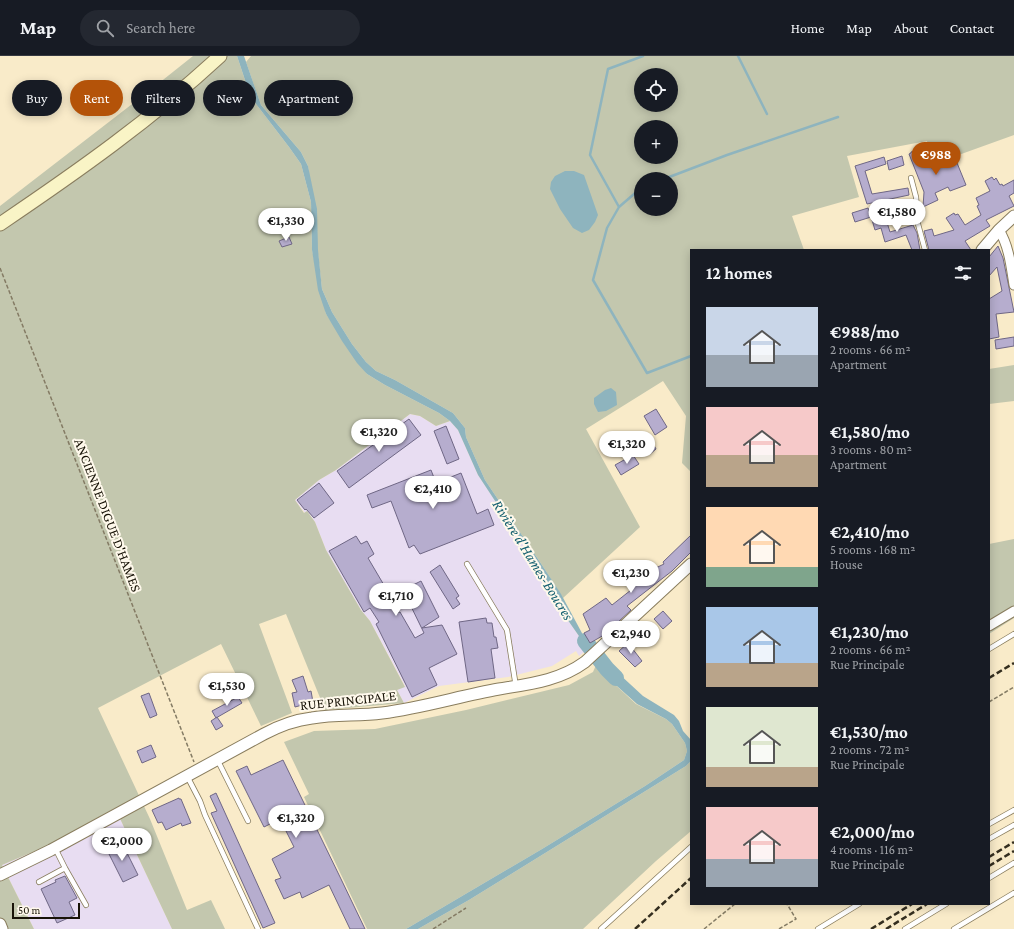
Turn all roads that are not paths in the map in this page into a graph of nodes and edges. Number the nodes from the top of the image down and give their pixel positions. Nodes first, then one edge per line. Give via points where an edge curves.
1 (220, 56) edge
2 (911, 178) dead end
3 (1014, 216) edge
4 (0, 224) edge
5 (999, 230) junction
6 (926, 249) edge
7 (983, 249) edge
8 (1014, 284) edge
9 (467, 564) dead end
10 (690, 565) edge
11 (1014, 611) edge
12 (990, 625) edge
13 (1014, 634) edge
14 (990, 648) edge
15 (516, 686) junction
16 (217, 759) junction
17 (192, 773) junction
18 (1014, 810) edge
19 (248, 821) dead end
20 (990, 823) edge
21 (1014, 825) edge
22 (990, 838) edge
23 (55, 848) junction
24 (690, 848) edge
25 (1014, 863) edge
26 (65, 868) junction
27 (0, 876) edge
28 (990, 877) edge
29 (39, 882) dead end
30 (1014, 893) edge
31 (86, 905) dead end
32 (857, 905) edge
33 (944, 905) edge
34 (0, 924) edge
35 (2, 929) edge
36 (258, 929) edge
37 (601, 929) edge
38 (818, 929) edge
39 (904, 929) edge
40 (954, 929) edge

1 - 4 main road via 179,93 108,149
2 - 6 lane via 916,197 918,224
3 - 5 street
5 - 7 street
5 - 8 street via 1004,237
9 - 15 lane via 507,630
10 - 15 street, RUE PRINCIPALE via 585,662 561,676
11 - 12 street
13 - 14 lane
15 - 16 street, RUE PRINCIPALE via 383,713 299,720 274,729
16 - 17 street, RUE PRINCIPALE
16 - 19 lane
17 - 23 street, RUE PRINCIPALE
17 - 36 lane via 205,815
18 - 20 lane
21 - 22 lane
23 - 26 lane
23 - 27 street, RUE PRINCIPALE
24 - 37 lane
25 - 28 lane
26 - 29 lane
26 - 31 lane
30 - 40 lane
32 - 38 lane
33 - 39 lane
34 - 35 street

